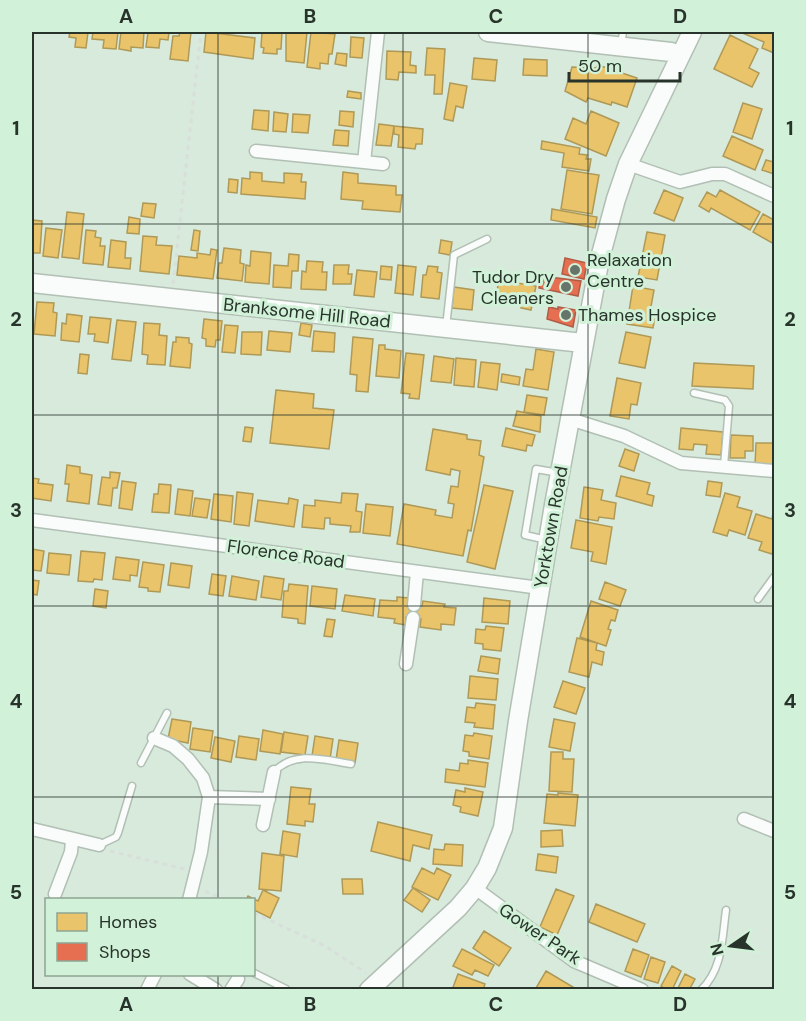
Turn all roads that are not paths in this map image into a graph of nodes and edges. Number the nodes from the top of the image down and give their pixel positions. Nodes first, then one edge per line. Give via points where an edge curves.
1 (378, 32) edge
2 (488, 32) edge
3 (692, 32) edge
4 (622, 39) edge
5 (680, 56) junction
6 (256, 151) dead end
7 (364, 162) junction
8 (383, 164) dead end
9 (628, 164) junction
10 (774, 196) edge
11 (487, 239) dead end
12 (32, 283) edge
13 (446, 328) junction
14 (583, 343) junction
15 (694, 393) dead end
16 (570, 419) junction
17 (724, 467) junction
18 (774, 471) edge
19 (32, 520) edge
20 (417, 572) junction
21 (774, 577) edge
22 (540, 588) junction
23 (758, 599) dead end
24 (406, 664) dead end
25 (167, 713) dead end
26 (154, 738) junction
27 (141, 763) dead end
28 (351, 764) dead end
29 (274, 772) joint
30 (132, 786) dead end
31 (209, 796) junction
32 (269, 799) junction
33 (744, 819) dead end
34 (263, 825) dead end
35 (32, 829) edge
36 (774, 831) edge
37 (72, 840) junction
38 (99, 845) joint
39 (475, 888) junction
40 (190, 893) edge
41 (55, 894) dead end
42 (726, 910) dead end
43 (255, 974) edge
44 (154, 976) edge
45 (192, 976) edge
46 (373, 985) edge
47 (286, 989) edge
48 (147, 990) edge
49 (216, 990) edge
50 (642, 990) edge
51 (701, 990) edge

1 - 7 street
2 - 4 street
3 - 5 street, Yorktown Road
4 - 5 street
5 - 9 street, Yorktown Road
6 - 7 street
7 - 8 street
9 - 10 street via 680,182 725,174
9 - 14 street, Yorktown Road via 603,246
11 - 13 lane via 454,255
12 - 13 street, Branksome Hill Road
13 - 14 street, Branksome Hill Road
14 - 16 street, Yorktown Road
15 - 17 lane via 725,400 729,406
16 - 17 street via 624,436 681,463
16 - 22 street, Yorktown Road
17 - 18 street
19 - 20 street, Florence Road
20 - 22 street, Florence Road
20 - 24 street
21 - 23 lane
22 - 39 street, Yorktown Road via 503,828
25 - 26 lane
26 - 27 lane
26 - 31 street via 188,759 203,778
28 - 29 lane via 293,759
29 - 32 street
30 - 38 lane via 116,837
31 - 32 street
31 - 40 street
32 - 34 street
33 - 36 street
35 - 37 street
37 - 38 street
37 - 41 street
39 - 46 street, Yorktown Road
39 - 50 street, Gower Park via 574,961
42 - 51 lane via 714,975
43 - 47 lane
44 - 48 street
45 - 49 street

